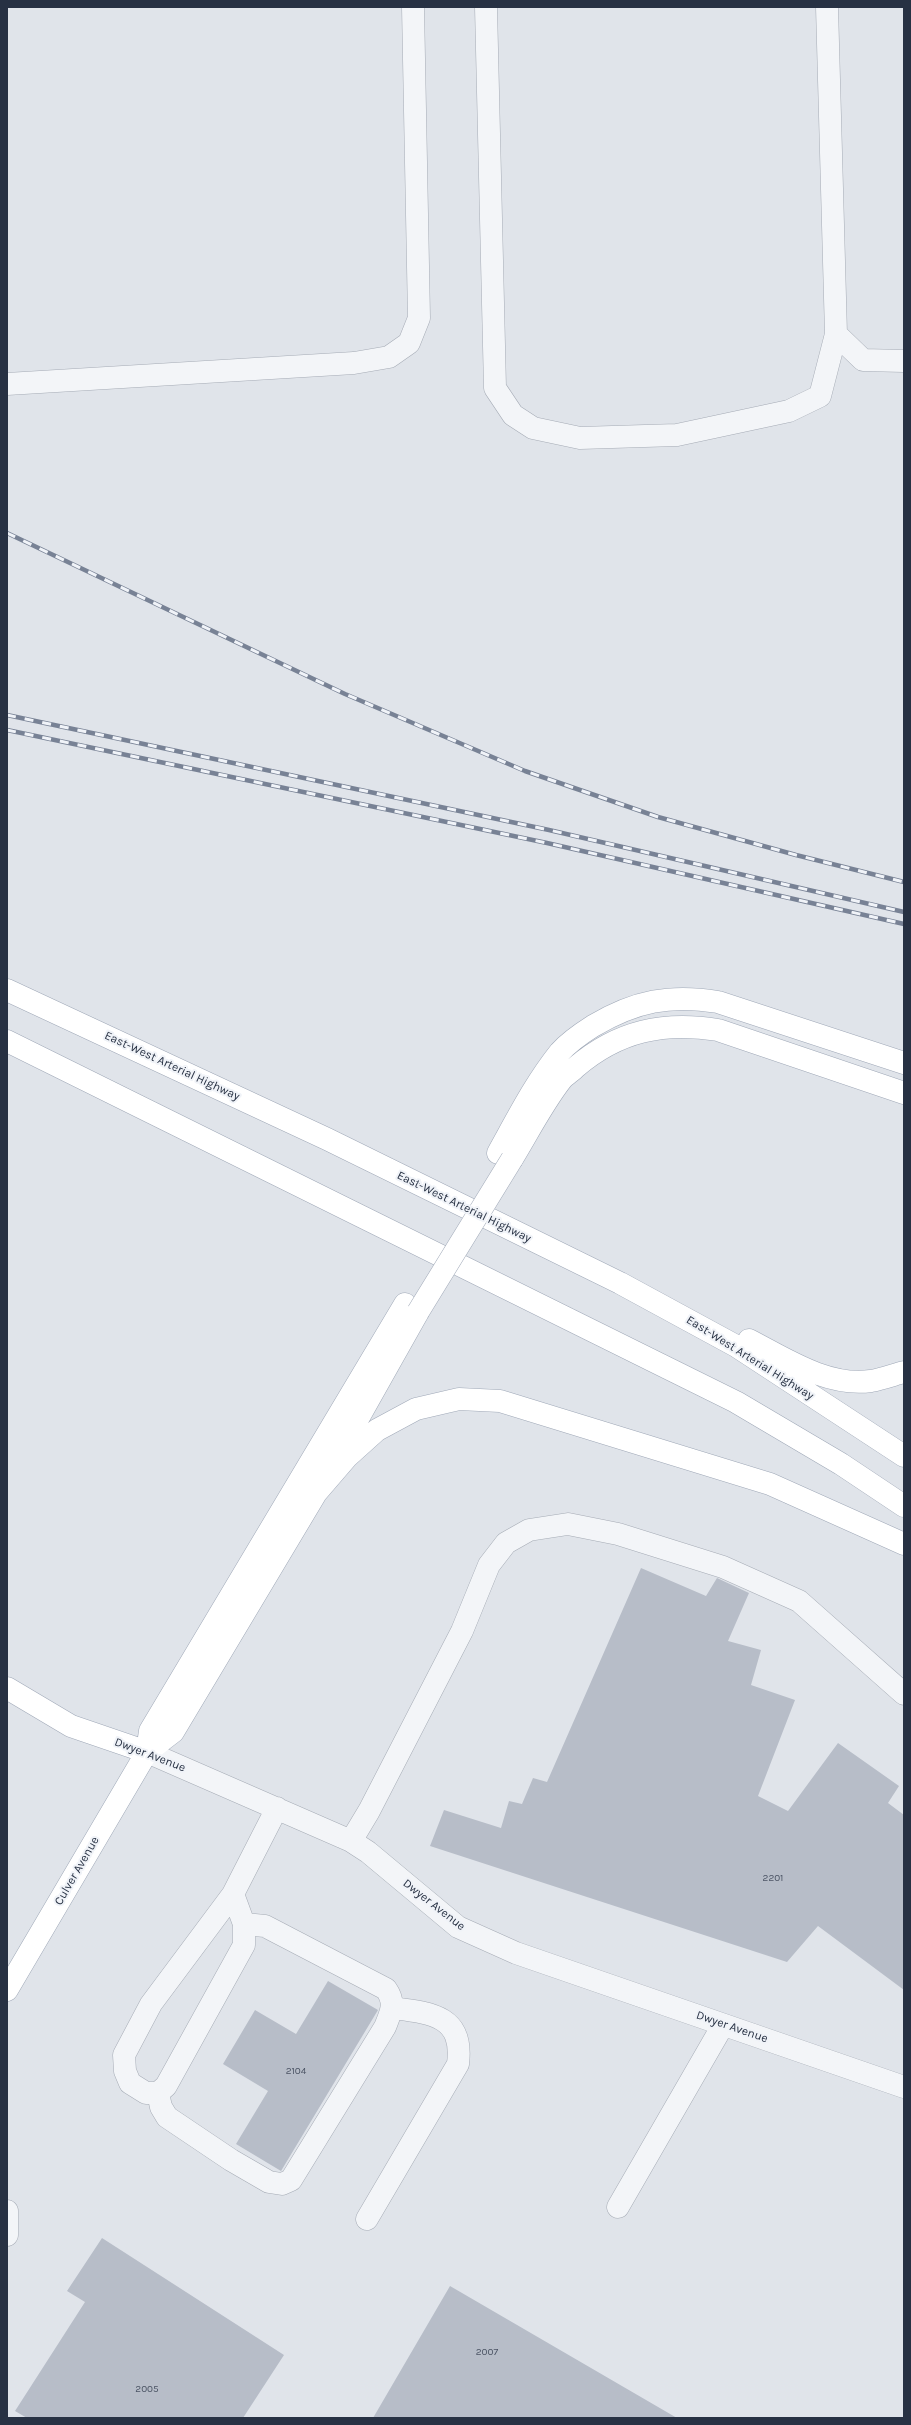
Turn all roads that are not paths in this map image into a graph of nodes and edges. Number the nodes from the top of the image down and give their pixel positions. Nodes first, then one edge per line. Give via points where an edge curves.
1 (413, 7) edge
2 (486, 7) edge
3 (827, 7) edge
4 (836, 334) junction
5 (904, 361) edge
6 (7, 384) edge
7 (7, 990) edge
8 (7, 1041) edge
9 (904, 1063) edge
10 (904, 1093) edge
11 (505, 1156) junction
12 (666, 1307) junction
13 (411, 1308) junction
14 (904, 1372) edge
15 (904, 1456) edge
16 (316, 1493) junction
17 (904, 1506) edge
18 (904, 1544) edge
19 (7, 1688) edge
20 (904, 1694) edge
21 (147, 1752) junction
22 (277, 1808) junction
23 (351, 1841) junction
24 (233, 1894) junction
25 (244, 1924) junction
26 (7, 1990) edge
27 (393, 2008) junction
28 (723, 2025) junction
29 (904, 2087) edge
30 (158, 2093) junction
31 (618, 2207) dead end
32 (7, 2211) edge
33 (367, 2219) dead end
34 (7, 2235) edge

1 - 6 street via 419,318 409,343 389,358 354,363
2 - 4 street via 495,388 513,415 533,428 580,438 677,435 789,411 820,396
3 - 4 street
4 - 5 street via 863,360
7 - 12 main road, East-West Arterial Highway via 319,1136
8 - 17 main road via 736,1402 841,1464
9 - 11 main road via 718,1002 696,999 654,1001 618,1011 583,1032 561,1051 544,1074
10 - 11 main road via 718,1030 696,1026 654,1028 618,1038 587,1057 563,1079
11 - 13 main road, bridge
12 - 14 main road via 735,1333 816,1374 843,1380 870,1381
12 - 15 main road, East-West Arterial Highway via 736,1346
13 - 16 main road
13 - 21 main road via 150,1731
16 - 18 main road via 347,1457 377,1430 416,1409 459,1398 500,1401 770,1484
16 - 21 main road via 173,1732
19 - 21 main road, Dwyer Avenue via 71,1726
20 - 23 street via 799,1601 723,1567 618,1534 568,1524 529,1530 506,1543 489,1565 462,1631 370,1811
21 - 22 street, Dwyer Avenue
21 - 26 main road, Culver Avenue
22 - 23 street, Dwyer Avenue
22 - 24 street
23 - 28 street, Dwyer Avenue via 368,1852 458,1927 516,1953
24 - 25 street
24 - 30 street via 151,2004 124,2055 125,2071 130,2083 146,2093
25 - 27 street via 265,1926 386,1989 392,1996
25 - 30 street via 244,1945 166,2086
27 - 30 street via 385,2027 291,2180 282,2184 269,2182 231,2160 167,2117 161,2107
27 - 33 street via 432,2015 454,2028 459,2039 458,2064
28 - 29 street, Dwyer Avenue
28 - 31 street
32 - 34 street

